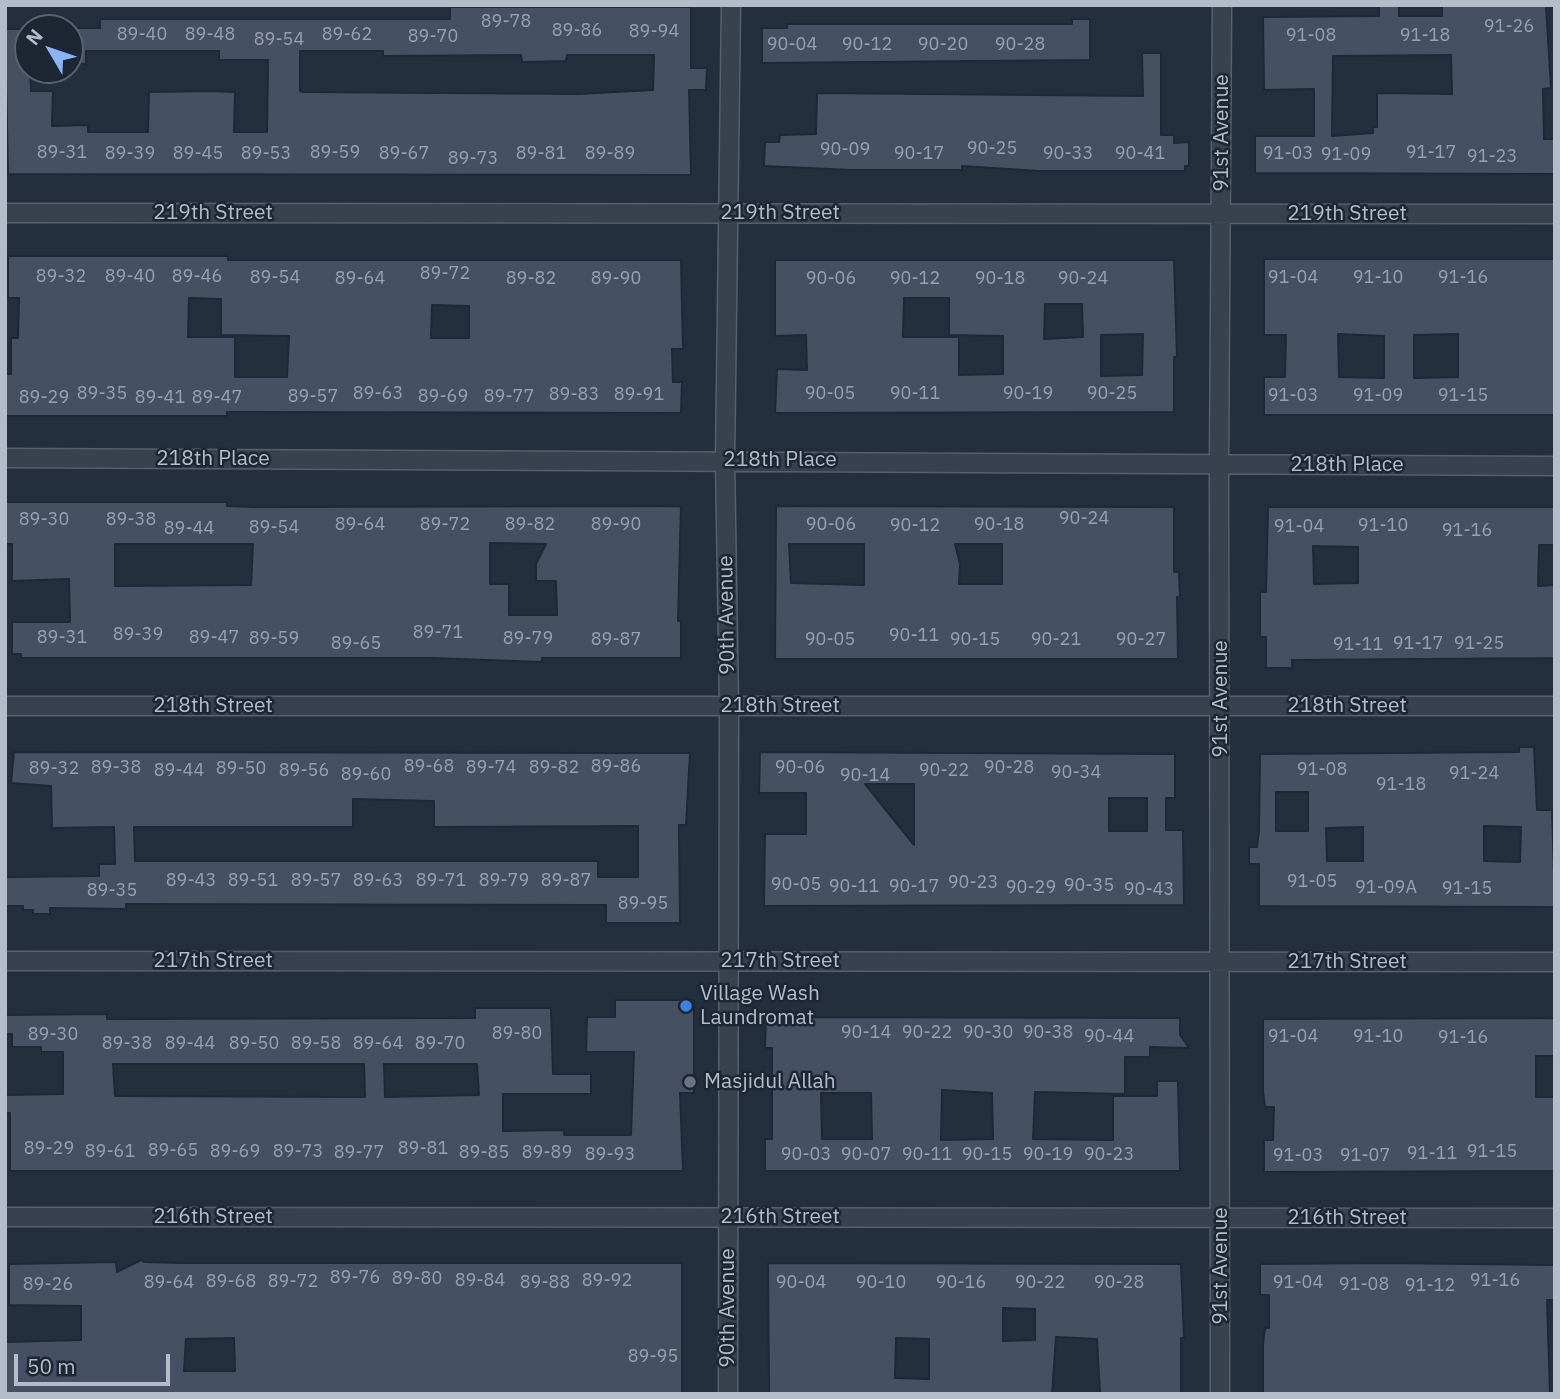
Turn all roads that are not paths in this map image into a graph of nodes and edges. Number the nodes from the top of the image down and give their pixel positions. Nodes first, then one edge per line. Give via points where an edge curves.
1 (731, 5) edge
2 (1223, 5) edge
3 (5, 213) edge
4 (730, 213) junction
5 (1222, 214) junction
6 (1555, 214) edge
7 (5, 458) edge
8 (724, 460) junction
9 (1219, 465) junction
10 (1555, 466) edge
11 (5, 706) edge
12 (729, 706) junction
13 (1221, 706) junction
14 (1555, 706) edge
15 (5, 961) edge
16 (726, 961) junction
17 (1221, 962) junction
18 (1555, 962) edge
19 (5, 1217) edge
20 (728, 1217) junction
21 (1221, 1218) junction
22 (1555, 1218) edge
23 (728, 1394) edge
24 (1220, 1394) edge

1 - 4 street, 90th Avenue
2 - 5 street, 91st Avenue
3 - 4 street, 219th Street
4 - 5 street, 219th Street
4 - 8 street, 90th Avenue
5 - 6 street, 219th Street
5 - 9 street, 91st Avenue
7 - 8 street, 218th Place
8 - 9 street, 218th Place
8 - 12 street, 90th Avenue
9 - 10 street, 218th Place
9 - 13 street, 91st Avenue
11 - 12 street, 218th Street
12 - 13 street, 218th Street
12 - 16 street, 90th Avenue
13 - 14 street, 218th Street
13 - 17 street, 91st Avenue
15 - 16 street, 217th Street
16 - 17 street, 217th Street
16 - 20 street, 90th Avenue
17 - 18 street, 217th Street
17 - 21 street, 91st Avenue
19 - 20 street, 216th Street
20 - 21 street, 216th Street
20 - 23 street, 90th Avenue
21 - 22 street, 216th Street
21 - 24 street, 91st Avenue

